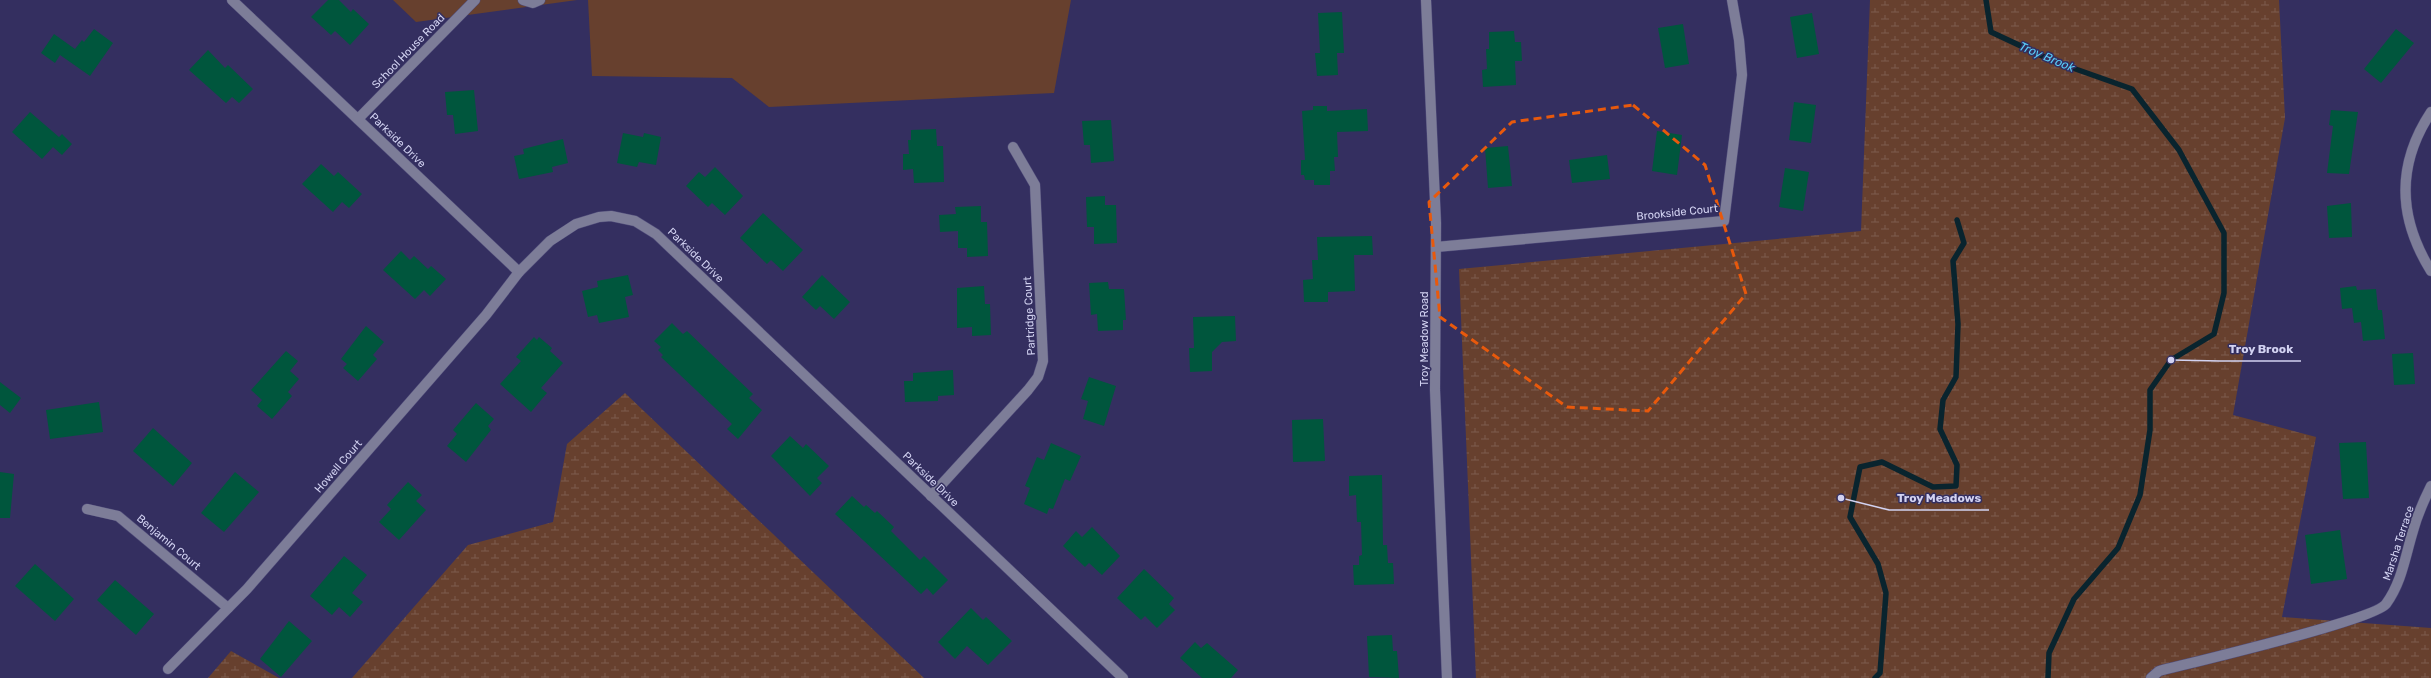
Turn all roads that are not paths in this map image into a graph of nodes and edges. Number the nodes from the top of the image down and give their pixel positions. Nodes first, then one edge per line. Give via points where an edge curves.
1 (232, 0) edge
2 (475, 0) edge
3 (523, 0) edge
4 (540, 0) edge
5 (1426, 0) edge
6 (1732, 0) edge
7 (2431, 112) edge
8 (358, 119) junction
9 (1013, 147) dead end
10 (1436, 247) junction
11 (2431, 270) edge
12 (519, 272) junction
13 (2431, 486) edge
14 (931, 496) junction
15 (87, 509) dead end
16 (228, 608) junction
17 (168, 669) dead end
18 (1123, 678) edge
19 (1447, 678) edge
20 (2151, 678) edge

1 - 8 street, Parkside Drive
2 - 8 street, School House Road
3 - 4 street via 533,3
5 - 10 street, Troy Meadow Road
6 - 10 street, Brookside Court via 1742,75 1724,221
7 - 11 street via 2414,145 2407,168 2404,192 2410,229 2421,255
8 - 12 street, Parkside Drive
9 - 14 street, Partridge Court via 1035,185 1043,361 1038,377 1028,390
10 - 19 street, Troy Meadow Road via 1435,390
12 - 14 street, Parkside Drive via 550,242 576,224 612,216 646,226
12 - 16 street, Howell Court via 486,315
13 - 20 street, Marsha Terrace via 2413,530 2397,586 2384,606 2337,625 2159,671
14 - 18 street, Parkside Drive
15 - 16 street, Benjamin Court via 118,516
16 - 17 street, Howell Court

